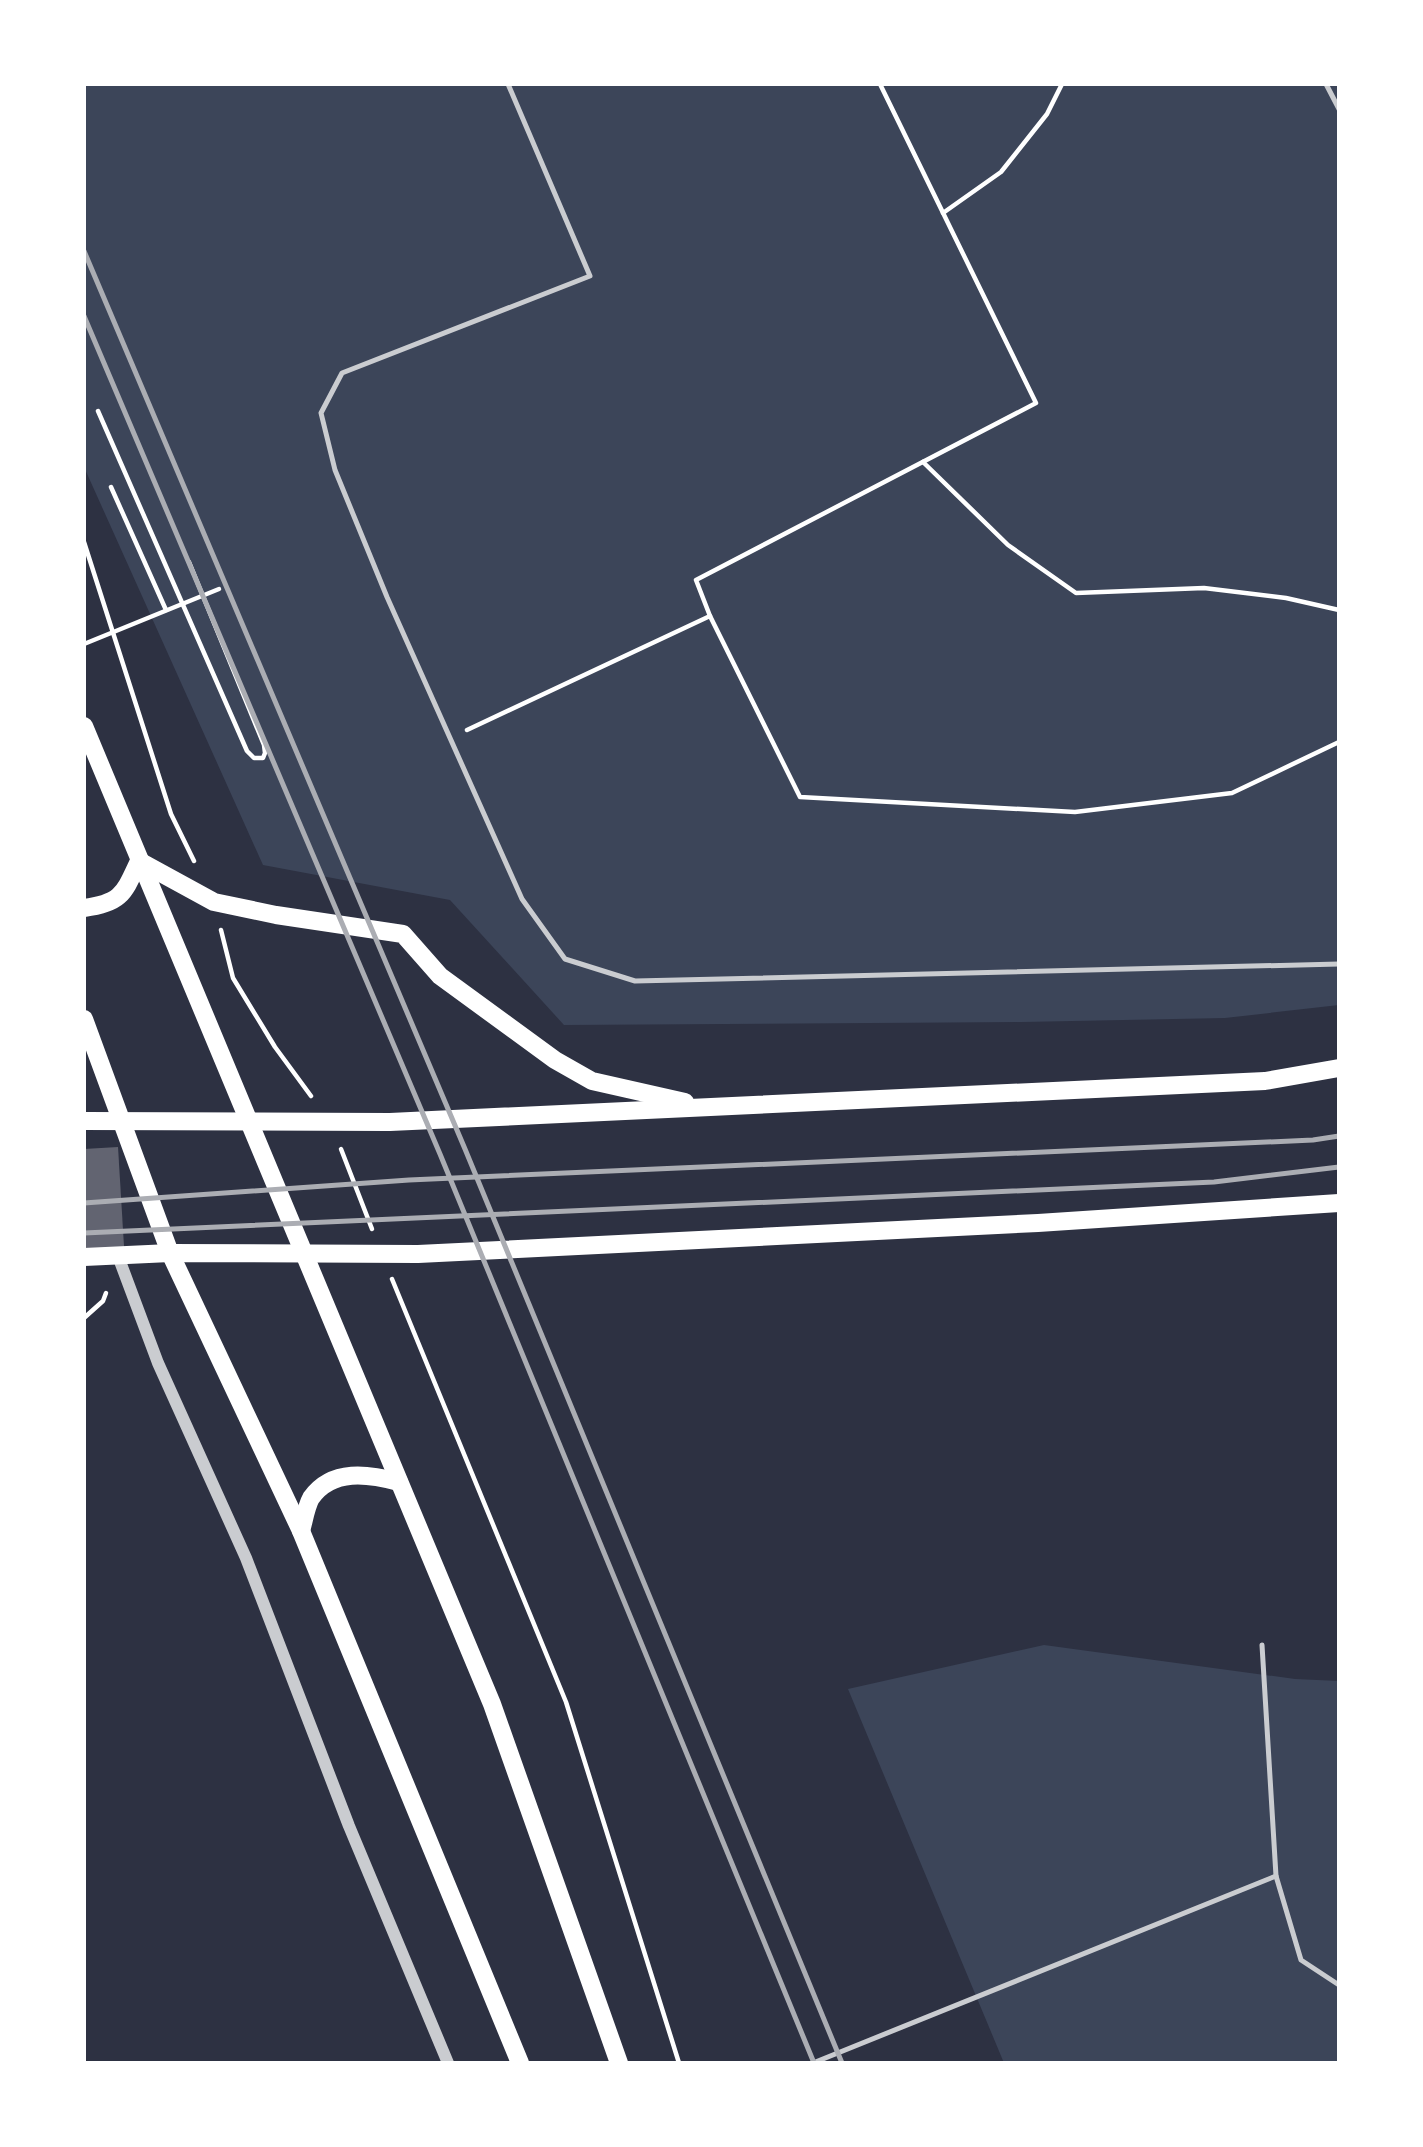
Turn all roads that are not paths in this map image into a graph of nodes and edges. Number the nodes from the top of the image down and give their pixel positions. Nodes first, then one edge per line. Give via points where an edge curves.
1 (508, 84) edge
2 (1326, 84) edge
3 (1339, 109) edge
4 (84, 726) edge
5 (139, 861) junction
6 (84, 908) edge
7 (1339, 964) edge
8 (84, 1018) edge
9 (1339, 1068) edge
10 (706, 1107) junction
11 (84, 1121) edge
12 (121, 1122) junction
13 (250, 1122) junction
14 (1339, 1203) edge
15 (170, 1253) junction
16 (305, 1254) junction
17 (118, 1256) junction
18 (84, 1257) edge
19 (399, 1482) junction
20 (301, 1531) junction
21 (1262, 1645) dead end
22 (1276, 1876) junction
23 (1339, 1984) edge
24 (448, 2063) edge
25 (520, 2063) edge
26 (619, 2063) edge
27 (813, 2063) edge

1 - 7 lane via 590,276 342,373 321,413 335,470 450,738 522,899 565,959 635,981
2 - 3 lane
4 - 5 main road
5 - 6 main road via 123,894 101,906
5 - 10 main road via 214,902 403,934 440,976 592,1082
5 - 13 main road
8 - 12 main road
9 - 10 main road via 1265,1082
10 - 13 main road via 390,1122
11 - 12 main road
12 - 13 main road
12 - 15 main road
13 - 16 main road
14 - 16 main road via 418,1254
15 - 16 main road
15 - 17 main road
15 - 20 main road
16 - 19 main road
17 - 18 main road
17 - 24 street via 158,1363 246,1558 349,1826
19 - 20 main road via 369,1474 333,1479 311,1499
19 - 26 main road via 492,1704
20 - 25 main road
21 - 22 lane
22 - 23 lane via 1301,1960
22 - 27 lane

